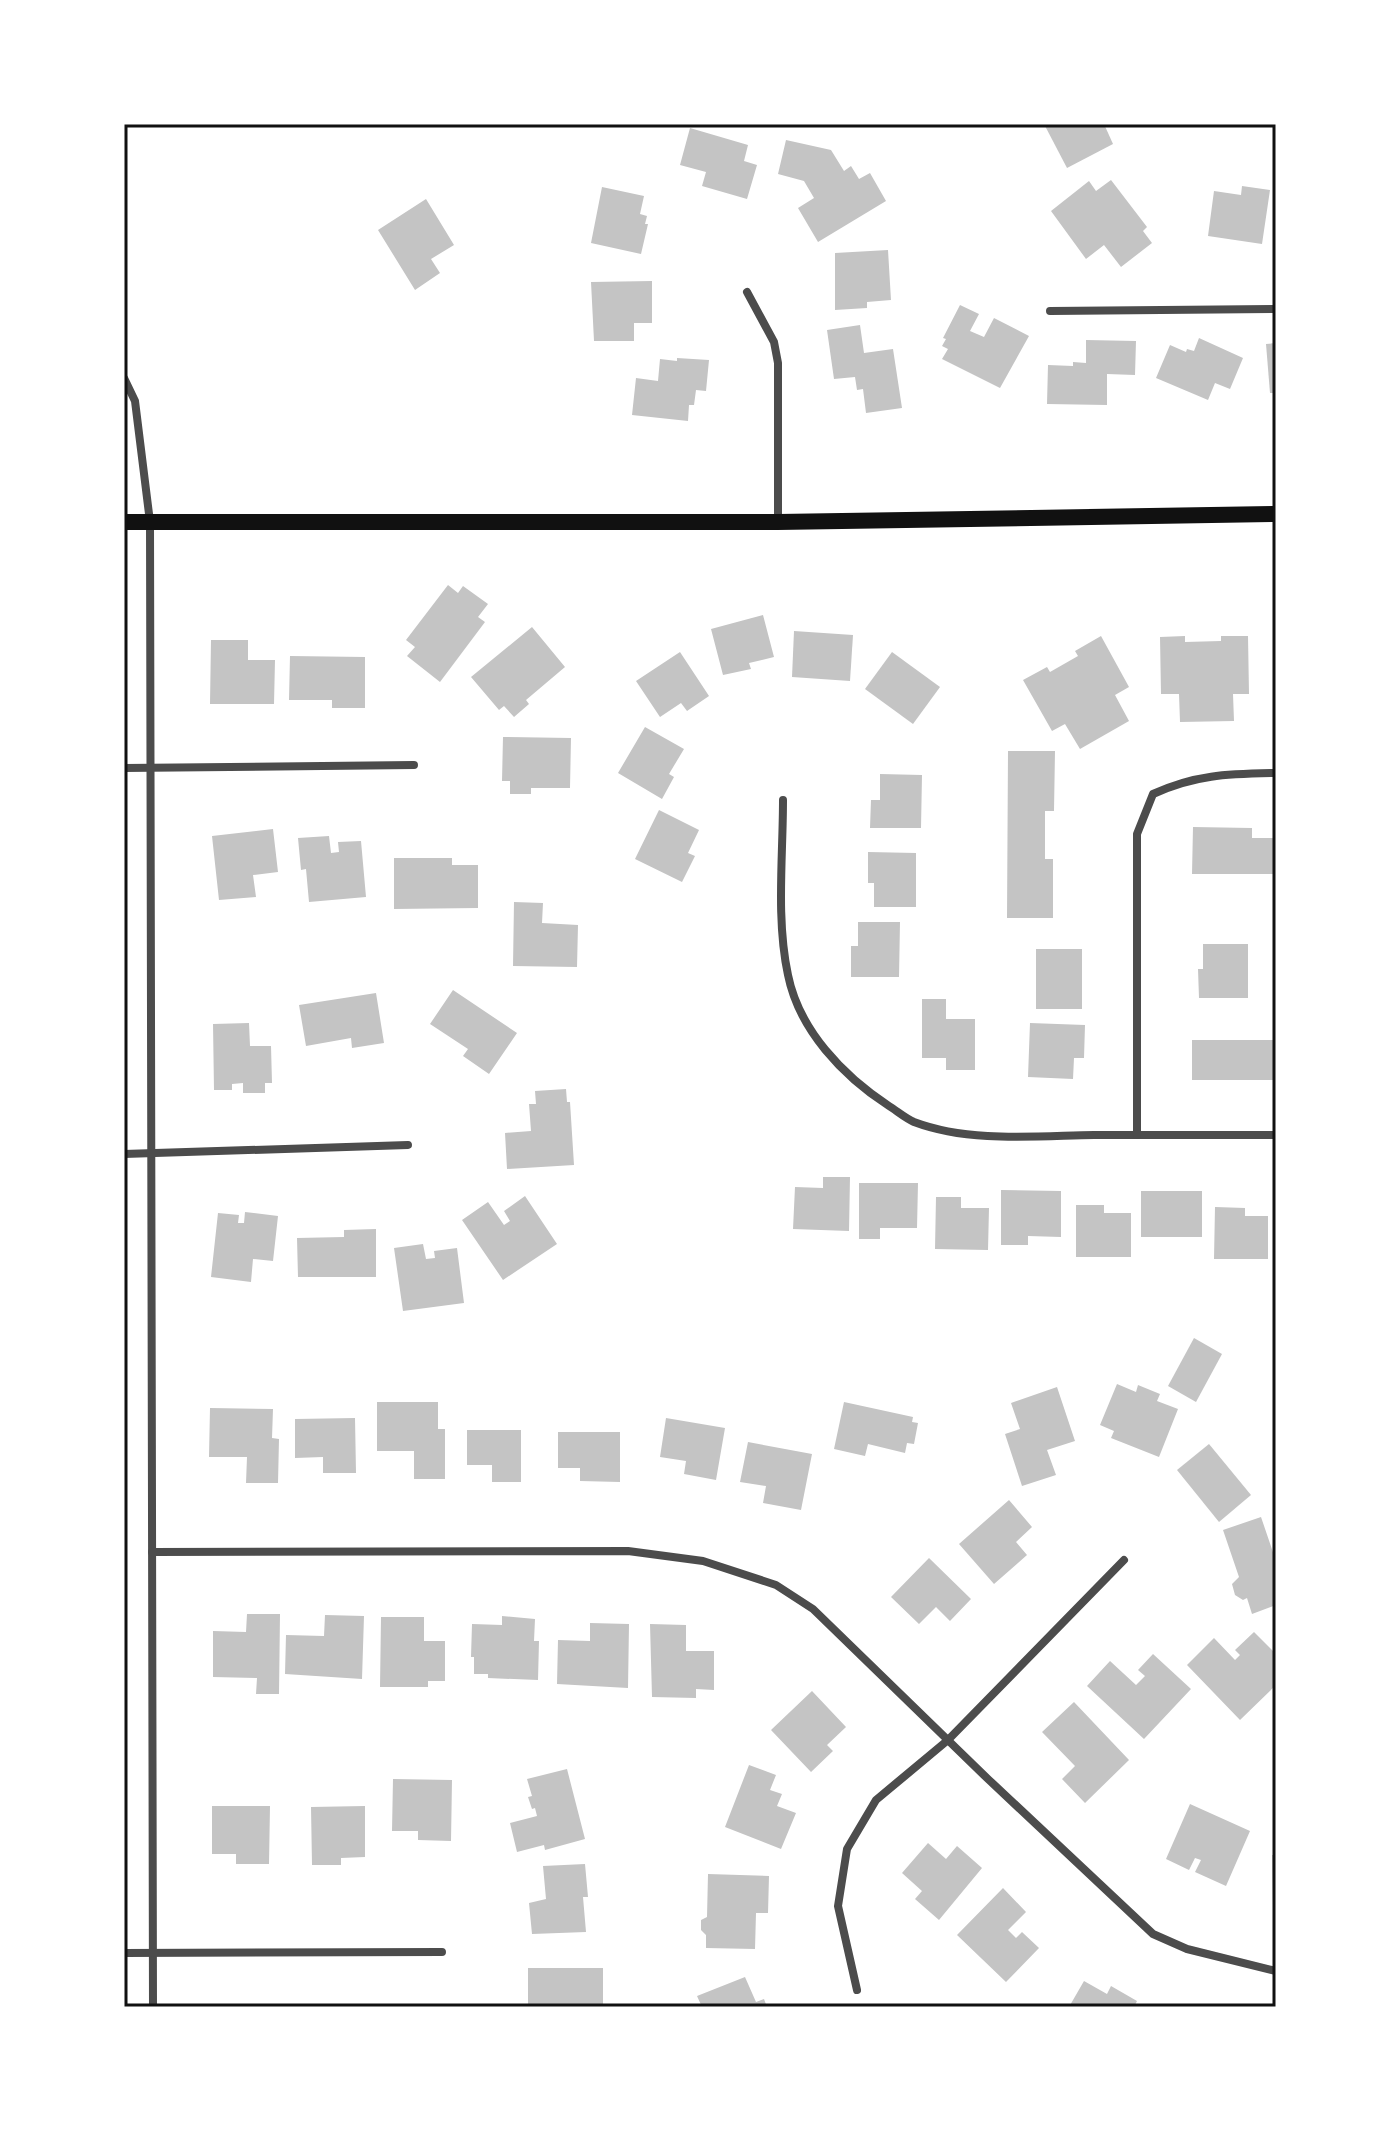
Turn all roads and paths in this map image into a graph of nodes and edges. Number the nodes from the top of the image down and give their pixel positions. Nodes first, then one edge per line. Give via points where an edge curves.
1 (747, 292) dead end
2 (1276, 309) edge
3 (1050, 311) dead end
4 (124, 378) edge
5 (1276, 514) edge
6 (124, 522) edge
7 (150, 522) junction
8 (778, 522) junction
9 (414, 765) dead end
10 (150, 767) junction
11 (124, 768) edge
12 (1276, 773) edge
13 (783, 800) dead end
14 (1137, 1135) junction
15 (1276, 1135) edge
16 (408, 1145) dead end
17 (151, 1152) junction
18 (124, 1154) edge
19 (152, 1552) junction
20 (1124, 1560) dead end
21 (948, 1740) junction
22 (442, 1952) dead end
23 (124, 1953) edge
24 (153, 1953) junction
25 (1276, 1971) edge
26 (857, 1990) dead end
27 (153, 2007) edge

1 - 8 street via 774,342 778,363
2 - 3 street
4 - 7 street via 135,401
5 - 8 main road
6 - 7 main road
7 - 8 main road
7 - 10 street
9 - 10 street
10 - 11 street
10 - 17 street
12 - 14 street via 1209,775 1177,783 1153,794 1137,834
13 - 14 street via 788,975 810,1026 853,1080 913,1121 952,1131
14 - 15 street
16 - 17 street
17 - 18 street
17 - 19 street
19 - 21 street via 628,1551 703,1561 776,1585 813,1609
19 - 24 street
20 - 21 street
21 - 25 street via 1153,1934 1187,1949
21 - 26 street via 876,1800 847,1849 838,1906
22 - 24 street
23 - 24 street
24 - 27 street

